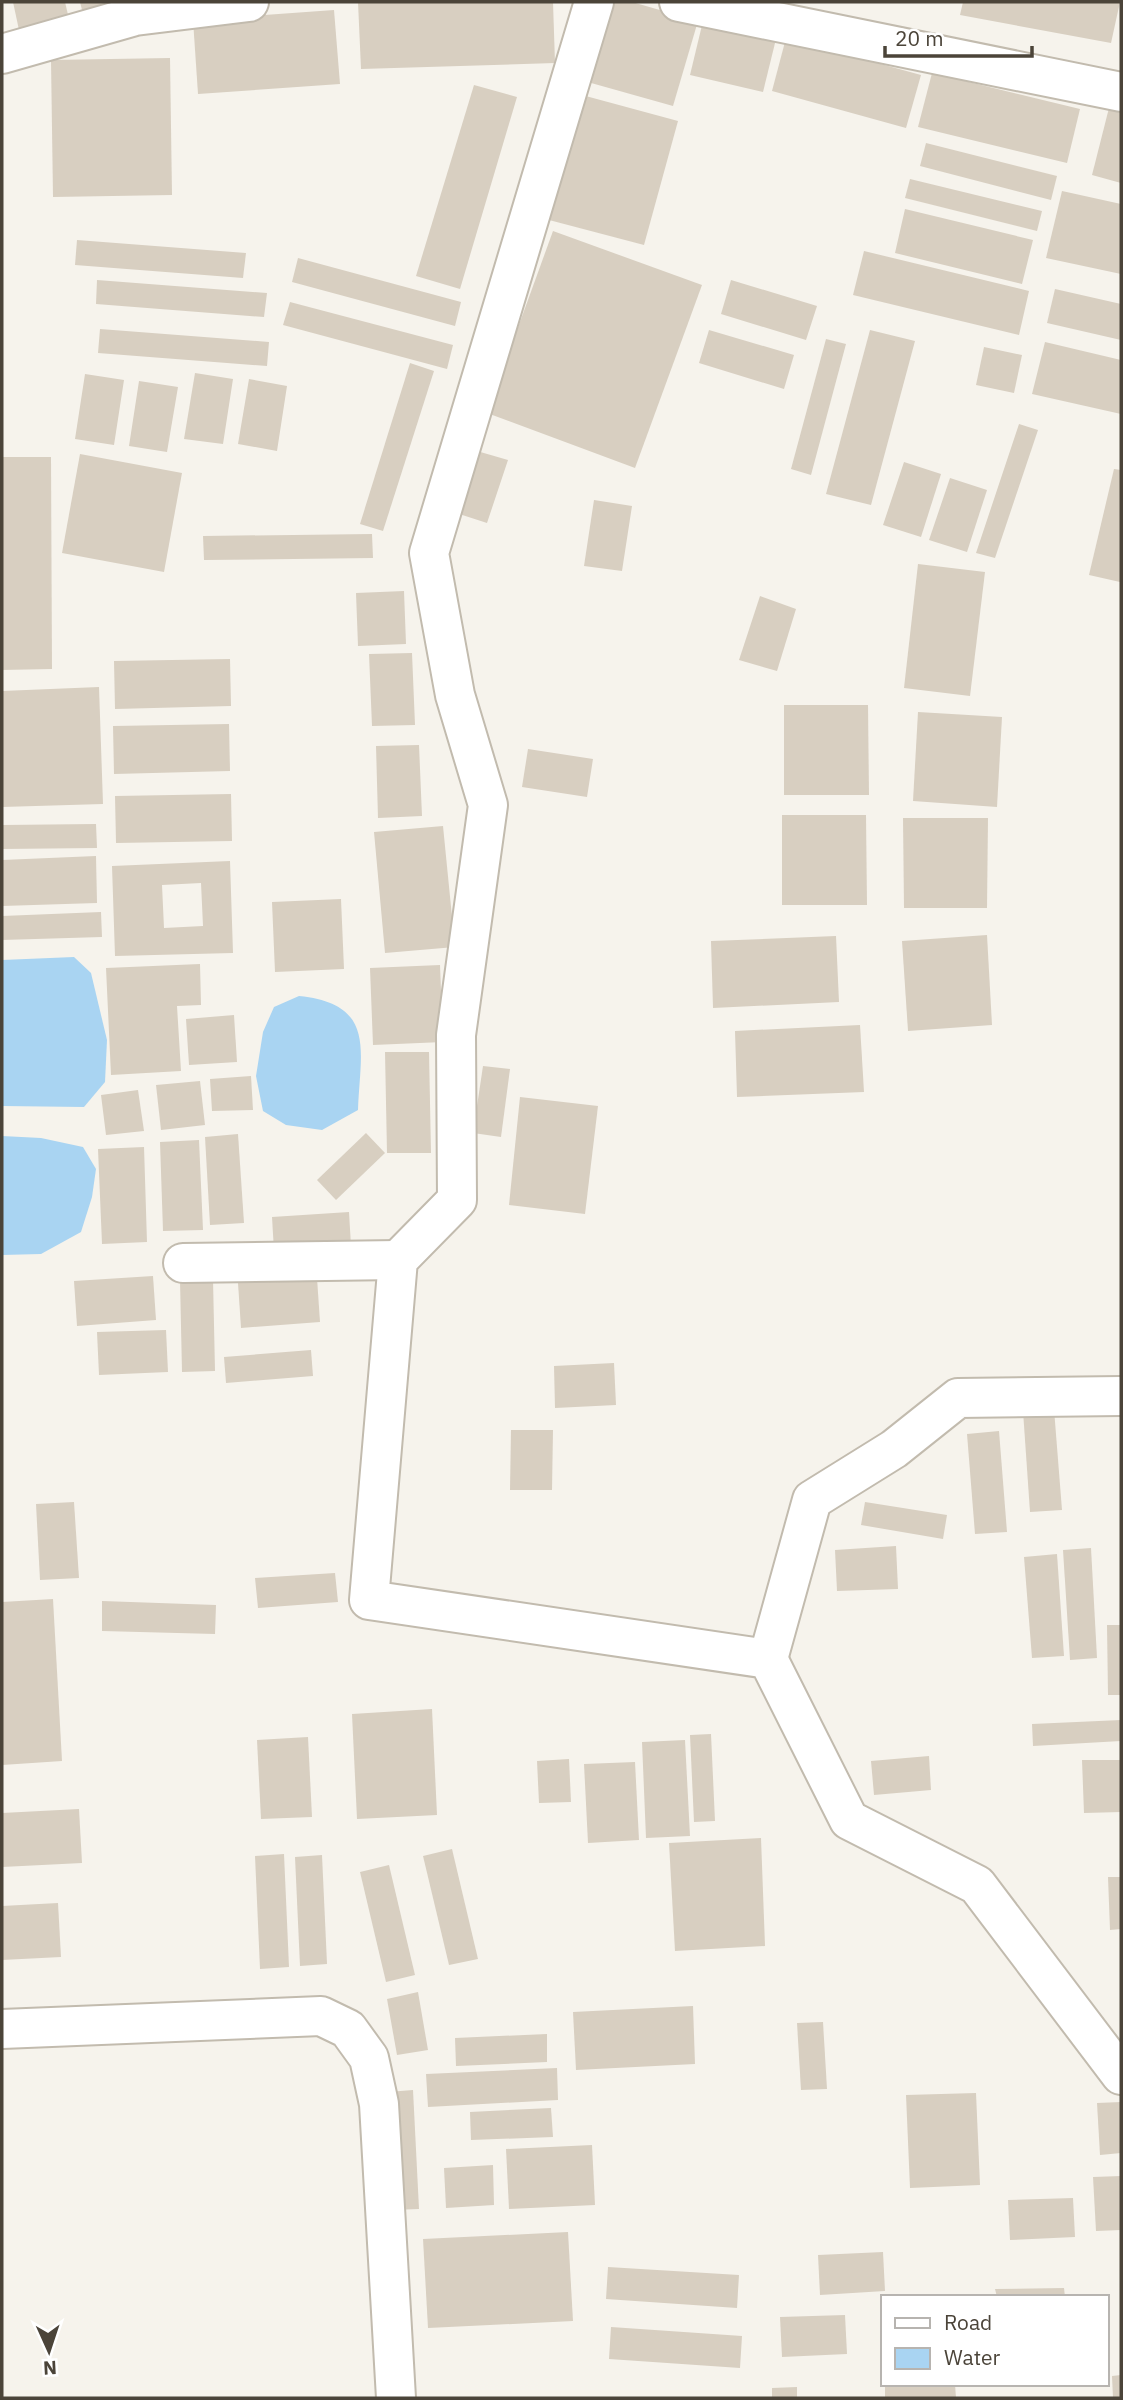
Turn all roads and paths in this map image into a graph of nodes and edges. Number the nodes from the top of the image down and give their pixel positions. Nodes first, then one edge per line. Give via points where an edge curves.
1 (249, 2) edge
2 (594, 2) edge
3 (679, 2) edge
4 (2, 54) edge
5 (1121, 92) edge
6 (398, 1259) junction
7 (183, 1264) dead end
8 (1121, 1396) edge
9 (768, 1659) junction
10 (2, 2029) edge
11 (1121, 2075) edge
12 (396, 2398) edge

1 - 4 street via 135,16
2 - 6 street via 429,553 455,695 488,805 456,1035 457,1200
3 - 5 street
6 - 7 street
6 - 9 street via 369,1600
8 - 9 street via 958,1398 894,1449 812,1500
9 - 11 street via 849,1820 977,1885
10 - 12 street via 321,2016 348,2029 369,2058 379,2104

